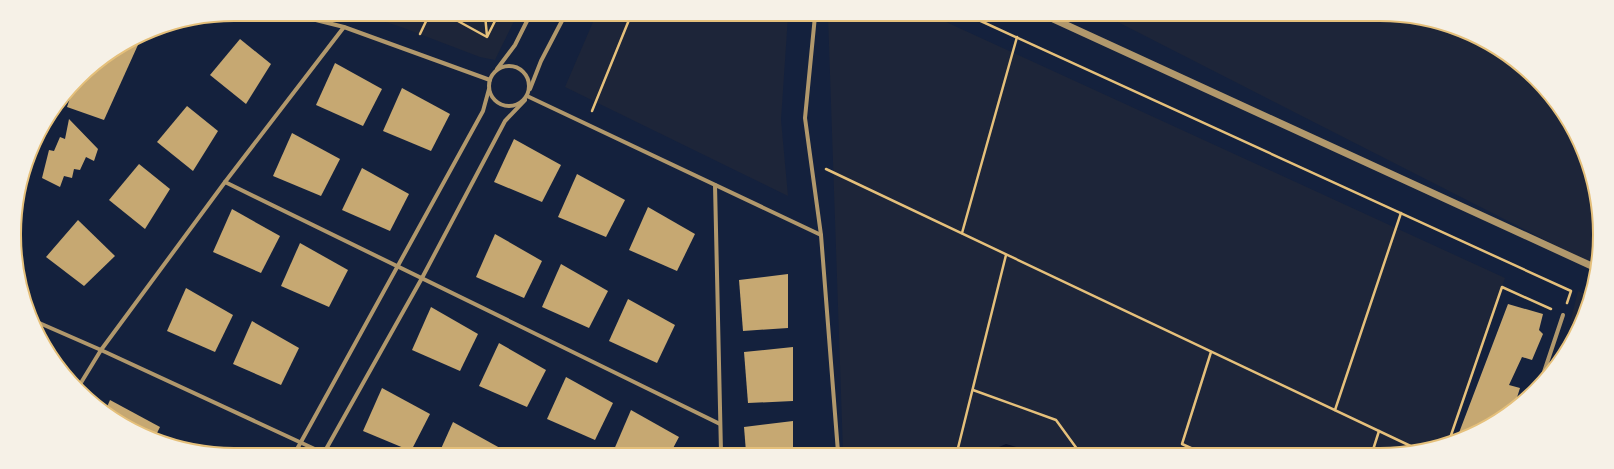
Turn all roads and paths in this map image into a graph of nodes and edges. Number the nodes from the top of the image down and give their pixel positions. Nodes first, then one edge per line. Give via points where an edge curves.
1 (320, 21) edge
2 (426, 21) edge
3 (458, 21) edge
4 (486, 21) edge
5 (495, 21) edge
6 (527, 21) edge
7 (562, 21) edge
8 (629, 21) edge
9 (815, 21) edge
10 (981, 21) edge
11 (1058, 21) edge
12 (344, 27) junction
13 (420, 34) dead end
14 (487, 37) junction
15 (1017, 37) junction
16 (494, 73) junction
17 (490, 80) junction
18 (489, 89) junction
19 (527, 96) junction
20 (587, 125) junction
21 (811, 162) junction
22 (225, 182) junction
23 (714, 185) junction
24 (1401, 213) junction
25 (962, 233) junction
26 (821, 235) junction
27 (1006, 254) junction
28 (1591, 265) edge
29 (398, 267) junction
30 (422, 278) junction
31 (1571, 291) dead end
32 (1563, 315) joint
33 (40, 324) edge
34 (101, 350) junction
35 (1212, 352) junction
36 (1545, 369) edge
37 (81, 382) edge
38 (973, 390) junction
39 (1335, 410) junction
40 (720, 424) junction
41 (1379, 431) junction
42 (1451, 436) edge
43 (301, 442) junction
44 (1410, 446) edge
45 (298, 448) edge
46 (312, 448) edge
47 (327, 448) edge
48 (721, 448) edge
49 (838, 448) edge
50 (958, 448) edge
51 (1077, 448) edge
52 (1191, 448) edge
53 (1374, 448) edge

1 - 12 street
2 - 13 path
3 - 14 path
4 - 14 path
5 - 14 path
6 - 16 street via 515,45
7 - 19 street via 541,60
8 - 20 path
9 - 21 street via 805,118
10 - 15 path
11 - 28 street
12 - 17 street
12 - 22 street
15 - 24 path
15 - 25 path
16 - 17 street
16 - 19 street via 508,66 523,71 530,85
17 - 18 street
18 - 19 street via 492,96 503,106 518,105
18 - 29 street via 483,111
19 - 20 street
19 - 30 street via 504,121
20 - 23 street
21 - 25 path
21 - 26 street
22 - 29 street
22 - 34 street
23 - 26 street
23 - 40 street
24 - 31 path
24 - 39 path
25 - 27 path
26 - 49 street
27 - 35 path
27 - 38 path
29 - 30 street
29 - 43 street
30 - 40 street
30 - 47 street
32 - 36 street
32 - 42 path via 1502,287
33 - 34 street
34 - 37 street
34 - 43 street
35 - 39 path
35 - 52 path via 1182,444
38 - 50 path
38 - 51 path via 1056,420
39 - 41 path
40 - 48 street
41 - 44 path
41 - 53 path
43 - 45 street
43 - 46 street

